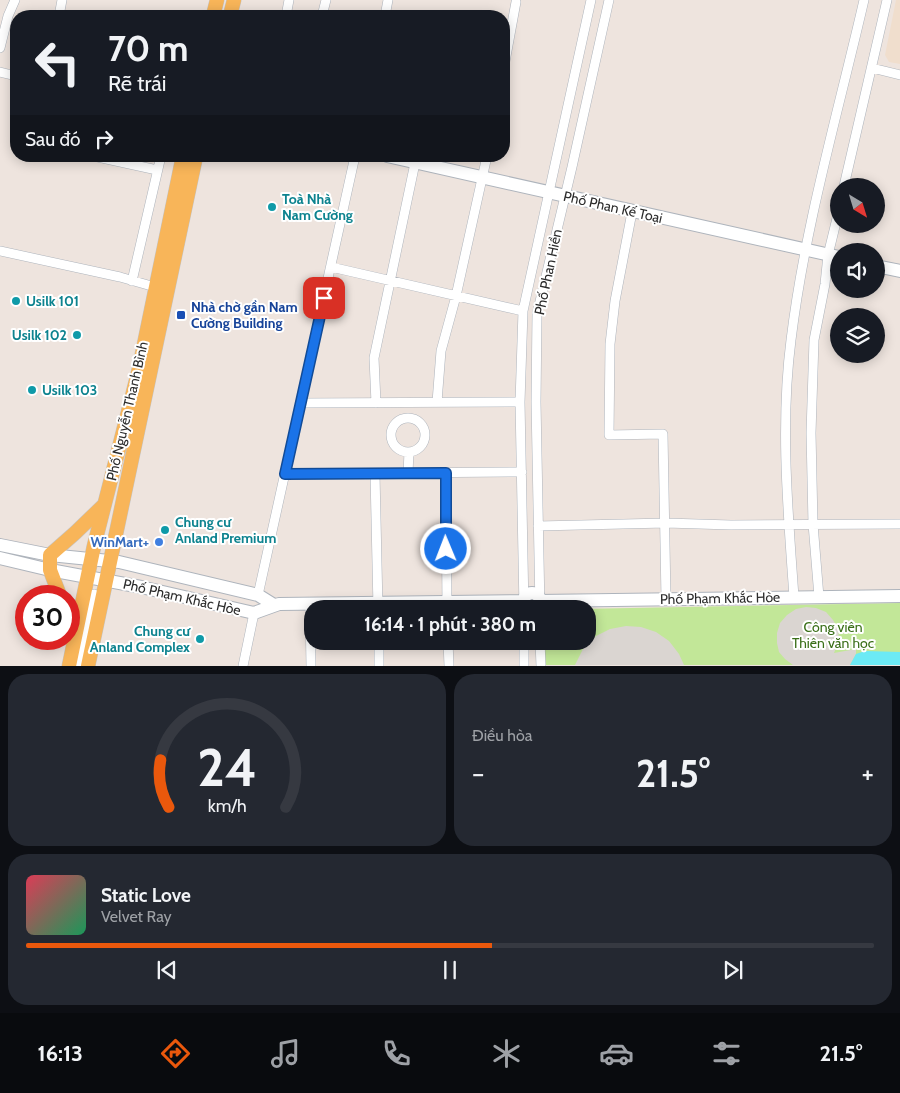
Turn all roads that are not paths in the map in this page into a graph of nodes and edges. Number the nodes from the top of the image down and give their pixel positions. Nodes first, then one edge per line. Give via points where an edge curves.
1 (591, 0) edge
2 (609, 0) edge
3 (864, 0) edge
4 (887, 0) edge
5 (516, 2) dead end
6 (10, 14) edge
7 (510, 34) edge
8 (0, 48) edge
9 (872, 68) junction
10 (900, 75) edge
11 (120, 162) edge
12 (159, 162) edge
13 (182, 162) edge
14 (195, 162) edge
15 (354, 162) edge
16 (411, 162) edge
17 (486, 162) edge
18 (415, 163) junction
19 (157, 170) junction
20 (482, 178) junction
21 (846, 178) edge
22 (549, 192) junction
23 (565, 196) junction
24 (632, 212) junction
25 (805, 249) junction
26 (0, 251) edge
27 (830, 255) edge
28 (830, 266) edge
29 (331, 267) junction
30 (885, 268) edge
31 (900, 271) edge
32 (132, 281) junction
33 (389, 281) junction
34 (155, 287) junction
35 (456, 296) junction
36 (522, 311) junction
37 (437, 402) junction
38 (520, 402) junction
39 (301, 403) junction
40 (376, 403) junction
41 (407, 403) junction
42 (409, 419) junction
43 (409, 452) junction
44 (522, 472) junction
45 (408, 473) junction
46 (446, 473) junction
47 (285, 474) junction
48 (375, 474) junction
49 (105, 503) junction
50 (666, 523) junction
51 (813, 524) junction
52 (900, 524) edge
53 (789, 525) junction
54 (538, 526) junction
55 (0, 545) edge
56 (50, 555) junction
57 (0, 558) edge
58 (92, 559) junction
59 (110, 560) junction
60 (50, 570) junction
61 (88, 577) junction
62 (106, 580) junction
63 (56, 585) edge
64 (94, 594) dead end
65 (258, 595) junction
66 (819, 596) junction
67 (900, 596) edge
68 (794, 597) junction
69 (666, 599) junction
70 (378, 600) edge
71 (447, 600) edge
72 (524, 600) edge
73 (526, 600) edge
74 (538, 600) edge
75 (539, 600) edge
76 (596, 602) edge
77 (304, 604) edge
78 (274, 605) junction
79 (254, 613) junction
80 (80, 615) edge
81 (73, 650) edge
82 (311, 650) edge
83 (379, 650) edge
84 (448, 650) edge
85 (524, 650) edge
86 (540, 650) edge
87 (69, 666) edge
88 (78, 666) edge
89 (88, 666) edge
90 (243, 666) edge
91 (311, 666) edge
92 (379, 666) edge
93 (449, 666) edge
94 (524, 666) edge
95 (540, 666) edge

1 - 22 street, Phố Phan Hiền
2 - 23 street, Phố Phan Hiền
3 - 25 street
4 - 9 street
5 - 7 street
6 - 8 street
9 - 10 street
9 - 21 street
11 - 19 street
12 - 19 street
13 - 34 main road, Phố Nguyễn Thanh Bình
14 - 59 main road, Phố Nguyễn Thanh Bình
15 - 29 street
16 - 18 street, Phố Phan Kế Toại
17 - 20 street
18 - 20 street, Phố Phan Kế Toại
18 - 33 street
19 - 32 street
20 - 22 street, Phố Phan Kế Toại
20 - 35 street
22 - 23 street, Phố Phan Kế Toại
22 - 36 street, Phố Phan Hiền
23 - 24 street, Phố Phan Kế Toại
23 - 54 street, Phố Phan Hiền via 537,314
24 - 25 street, Phố Phan Kế Toại
24 - 50 street via 614,301 609,435 663,434
25 - 27 street, Phố Phan Kế Toại
25 - 53 street via 791,341 785,430
26 - 32 street
28 - 51 street via 814,340
29 - 33 street
29 - 39 street
30 - 31 street
32 - 34 street
33 - 35 street
33 - 40 street via 374,358
34 - 49 main road, Phố Nguyễn Thanh Bình via 139,369
35 - 36 street
35 - 37 street via 441,351
36 - 38 street, Phố Phan Hiền
37 - 38 street
37 - 41 street
38 - 44 street, Phố Phan Hiền
39 - 40 street
39 - 47 street
40 - 41 street
41 - 42 street
42 - 43 street via 422,424 426,434 423,445 415,452
42 - 43 street via 402,419 394,426 391,437 395,447
43 - 45 street
44 - 46 street
44 - 72 street, Phố Phan Hiền
45 - 46 street
45 - 48 street
46 - 71 street
47 - 48 street
47 - 65 street
48 - 70 street
49 - 56 main road
49 - 58 main road, Phố Nguyễn Thanh Bình
50 - 53 street
50 - 54 street
50 - 69 street
51 - 52 street
51 - 53 street
51 - 66 street
53 - 68 street
54 - 75 street, Phố Phan Hiền
55 - 56 street, Phố Phạm Khắc Hòe
56 - 58 street, Phố Phạm Khắc Hòe
56 - 60 main road
57 - 60 street, Phố Phạm Khắc Hòe
58 - 59 street, Phố Phạm Khắc Hòe
58 - 61 main road, Phố Nguyễn Thanh Bình
59 - 62 main road, Phố Nguyễn Thanh Bình
59 - 65 street, Phố Phạm Khắc Hòe
60 - 61 street, Phố Phạm Khắc Hòe
60 - 63 main road
61 - 62 street, Phố Phạm Khắc Hòe
61 - 80 main road, Phố Nguyễn Thanh Bình
62 - 79 street, Phố Phạm Khắc Hòe
62 - 89 main road, Phố Nguyễn Thanh Bình
64 - 88 street
65 - 78 street, Phố Phạm Khắc Hòe
65 - 79 street
66 - 67 street, Phố Phạm Khắc Hòe
66 - 68 street, Phố Phạm Khắc Hòe
68 - 69 street, Phố Phạm Khắc Hòe
69 - 76 street, Phố Phạm Khắc Hòe
73 - 74 street, Phố Phạm Khắc Hòe via 532,593
77 - 78 street, Phố Phạm Khắc Hòe
78 - 79 street, Phố Phạm Khắc Hòe
79 - 90 street
81 - 87 main road, Phố Nguyễn Thanh Bình
82 - 91 street
83 - 92 street
84 - 93 street
85 - 94 street
86 - 95 street

